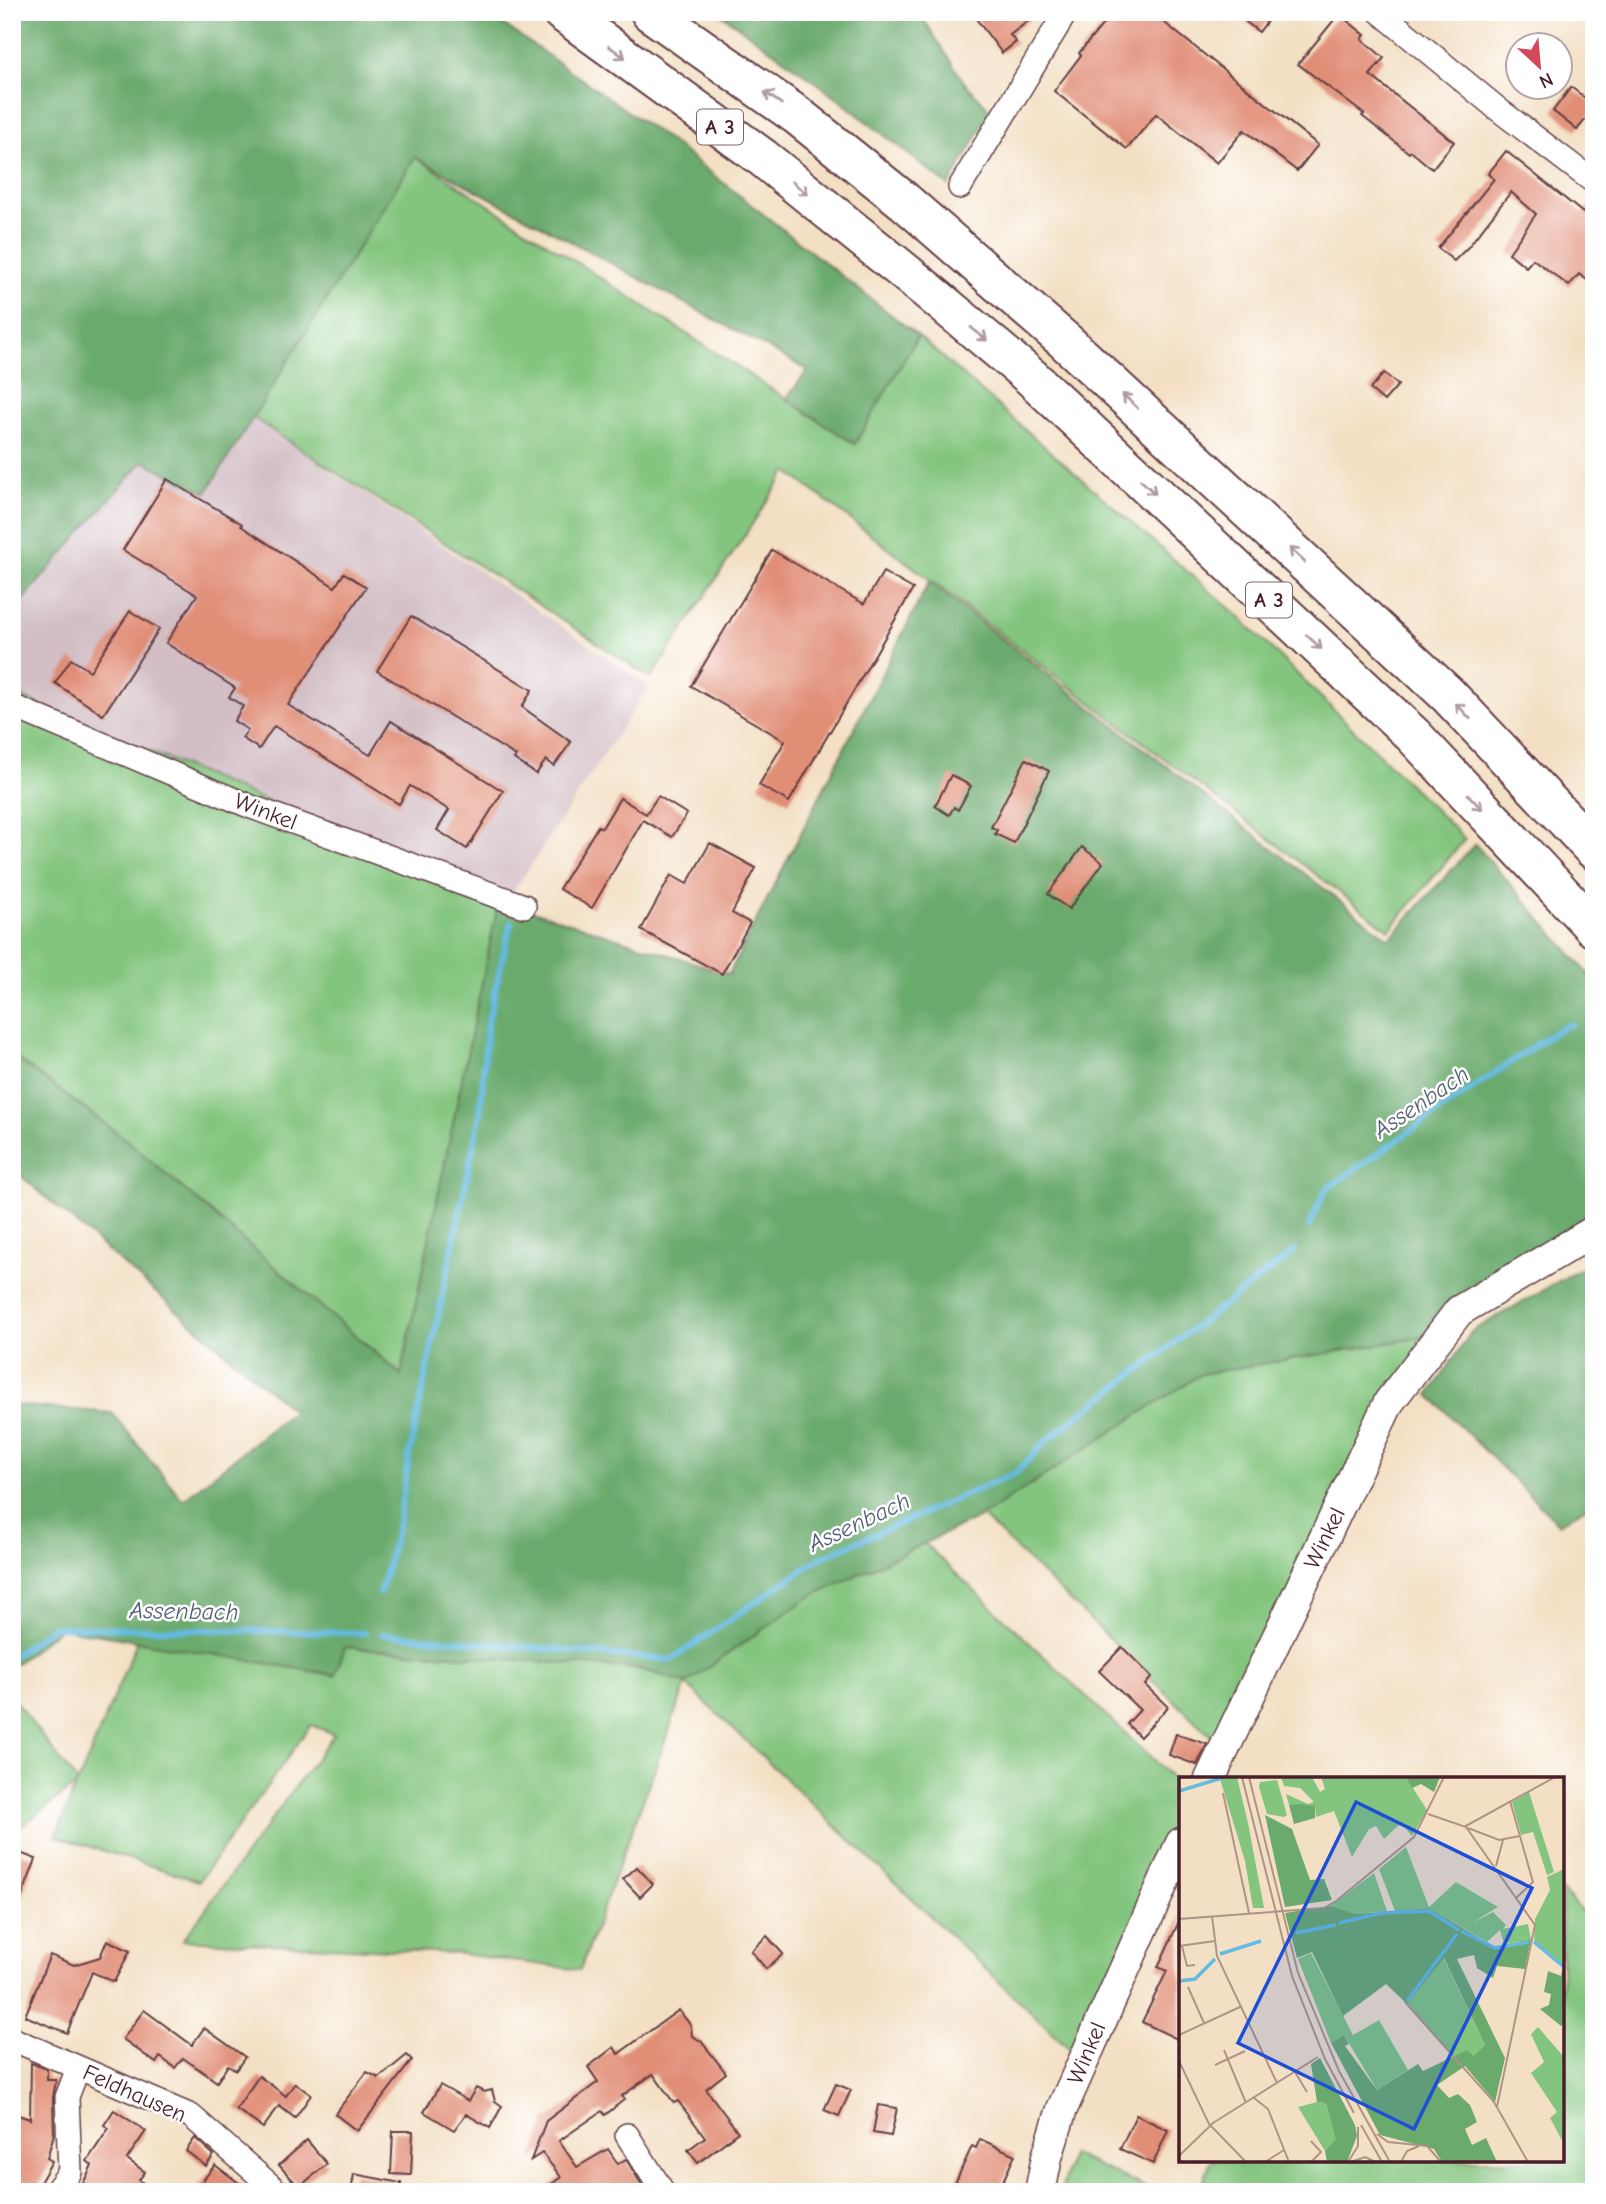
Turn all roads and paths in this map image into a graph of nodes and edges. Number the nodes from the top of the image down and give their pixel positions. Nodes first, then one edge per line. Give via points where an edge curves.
1 (562, 12) edge
2 (650, 12) edge
3 (1066, 12) edge
4 (1380, 12) edge
5 (1594, 182) edge
6 (960, 187) dead end
7 (12, 706) edge
8 (1594, 850) edge
9 (524, 906) dead end
10 (1594, 928) edge
11 (1594, 1231) edge
12 (1211, 1777) edge
13 (1179, 1847) edge
14 (12, 2039) edge
15 (78, 2068) junction
16 (627, 2134) dead end
17 (55, 2192) edge
18 (278, 2192) edge
19 (663, 2192) edge
20 (1040, 2192) edge

1 -> 10 highway, A 3 via 763,158 1031,377 1413,735
8 -> 2 highway, A 3 via 1448,695 1065,341 959,247 798,116
3 - 6 street
4 - 5 street
7 - 9 street, Winkel via 248,806
11 - 12 street, Winkel via 1459,1311 1389,1402
13 - 20 street, Winkel via 1062,2109
14 - 15 street, Feldhausen
15 - 17 street via 67,2097 70,2172
15 - 18 street, Feldhausen via 191,2116
16 - 19 street

